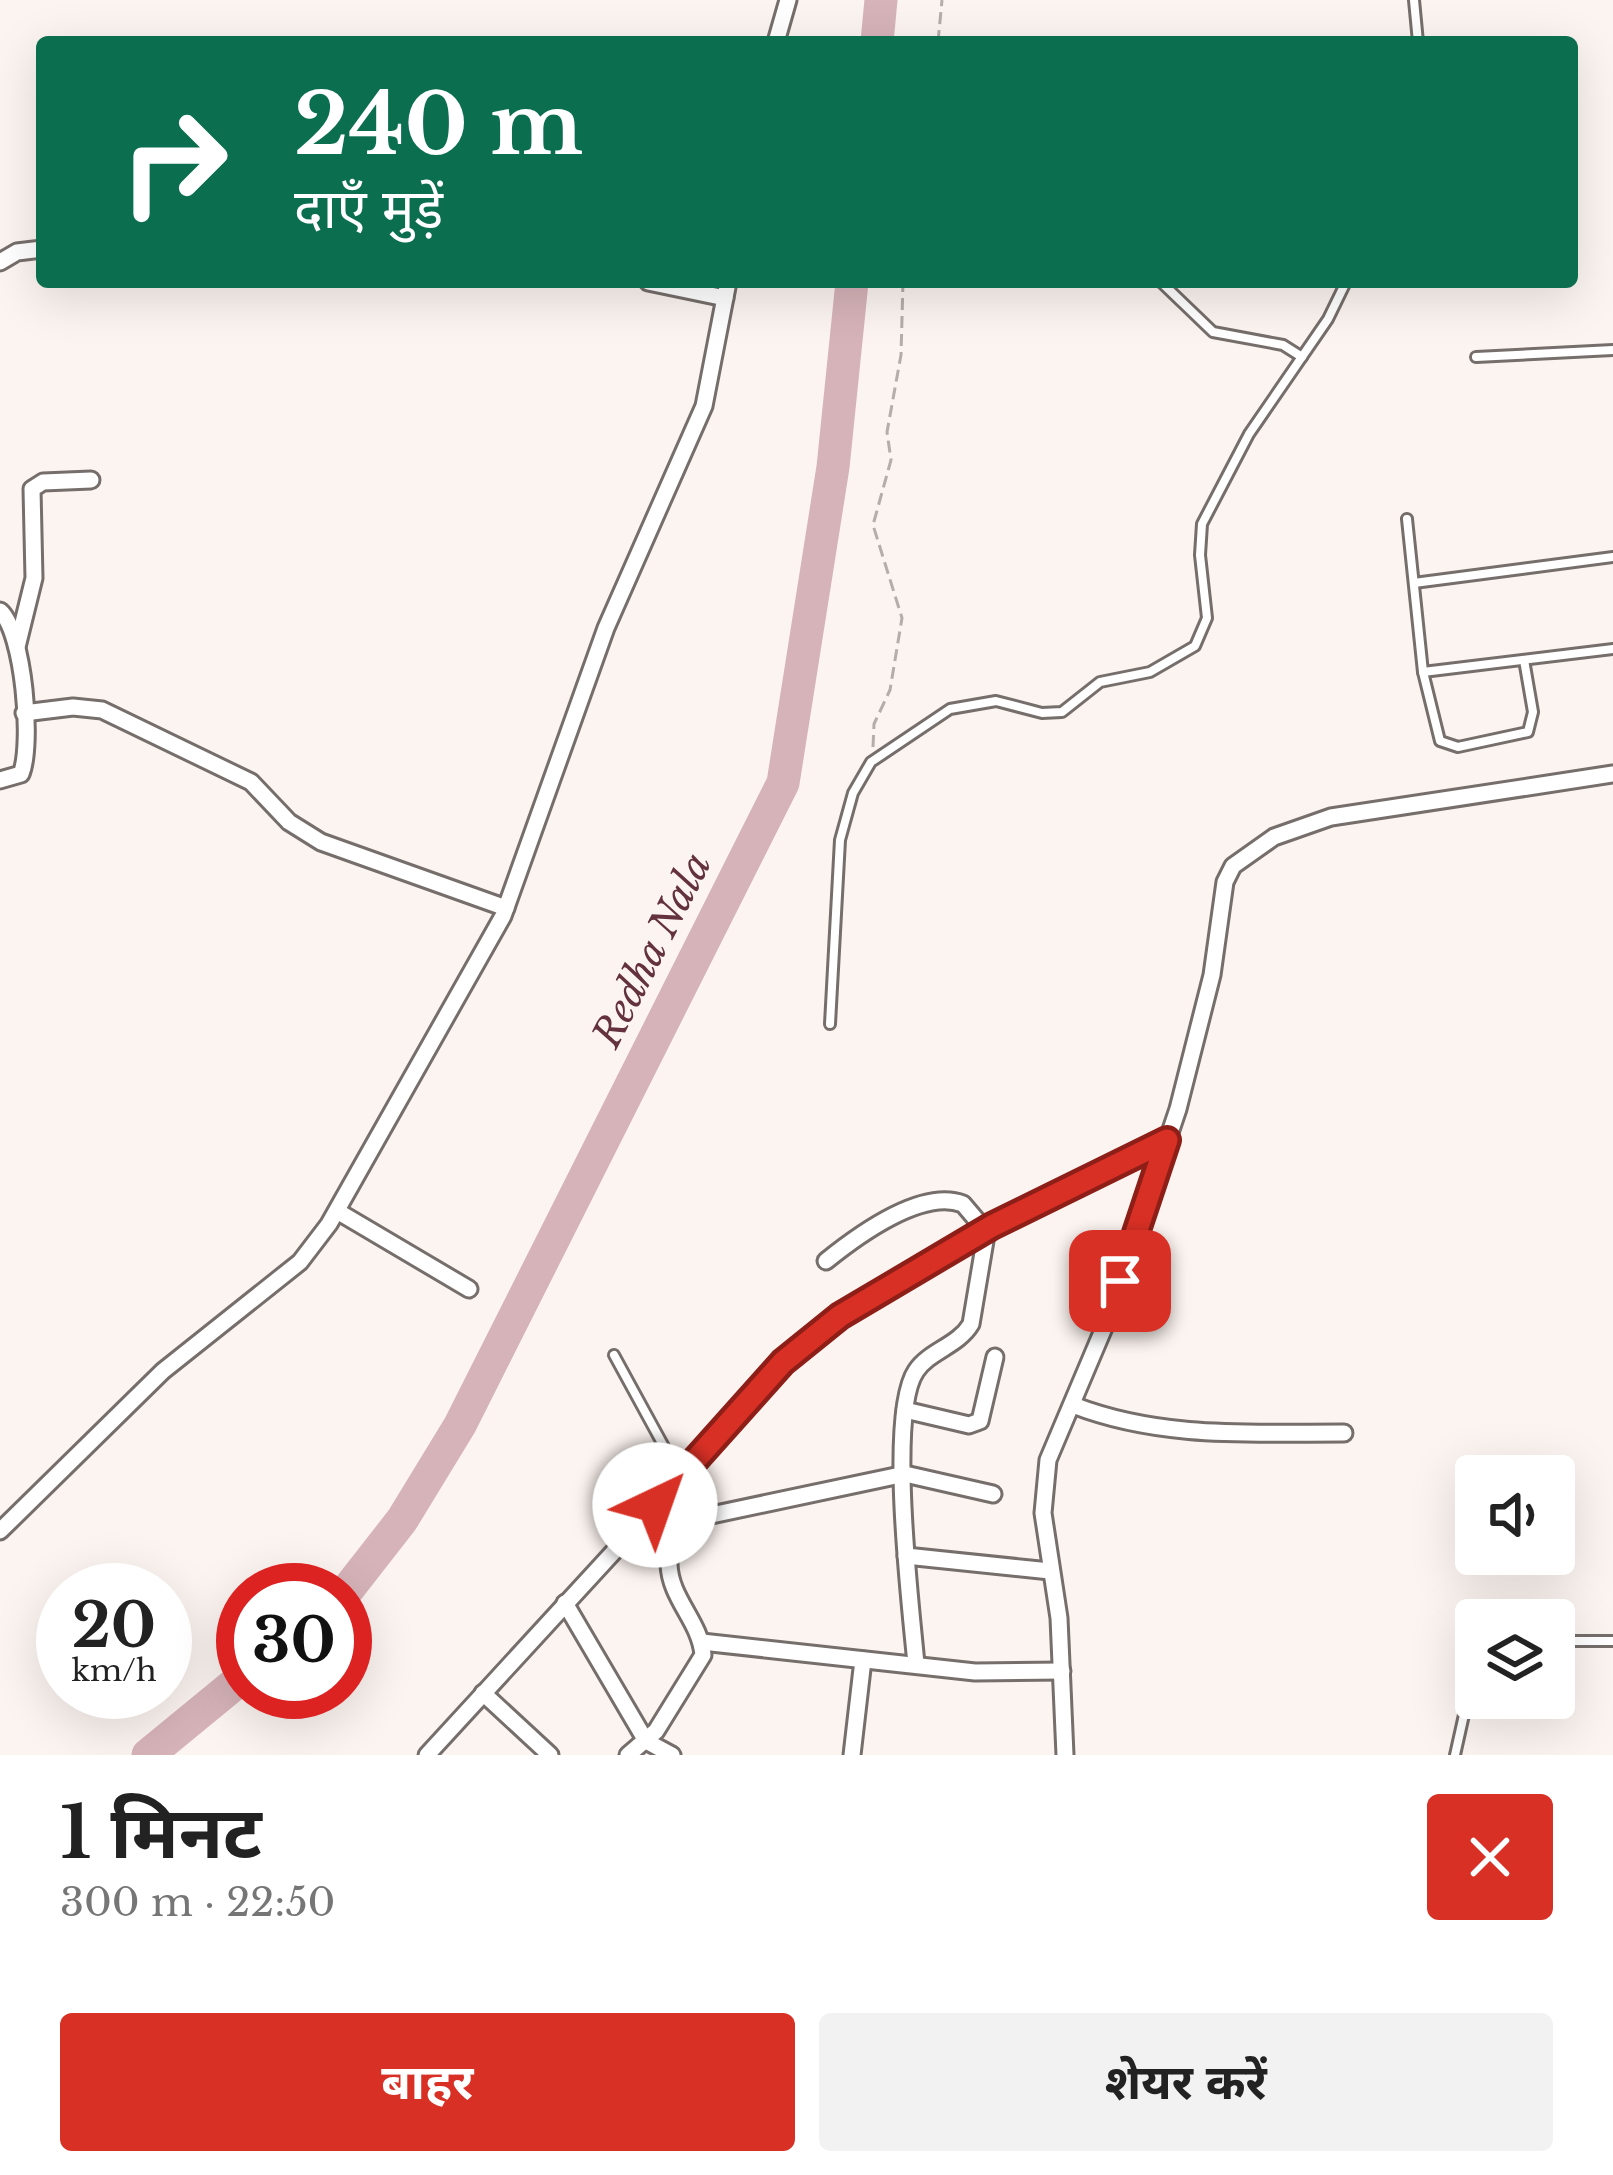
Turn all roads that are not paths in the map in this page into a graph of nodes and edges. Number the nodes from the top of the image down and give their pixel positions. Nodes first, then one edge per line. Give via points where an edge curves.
1 (788, 0) edge
2 (1414, 0) edge
3 (778, 36) edge
4 (1417, 36) edge
5 (36, 250) edge
6 (0, 262) edge
7 (1167, 288) edge
8 (1343, 288) edge
9 (726, 290) edge
10 (1613, 350) edge
11 (1477, 357) dead end
12 (1302, 358) junction
13 (91, 480) dead end
14 (1407, 519) dead end
15 (1613, 557) edge
16 (1414, 583) junction
17 (0, 610) edge
18 (17, 647) junction
19 (1613, 650) edge
20 (1524, 660) junction
21 (1423, 672) junction
22 (24, 713) junction
23 (1613, 774) edge
24 (0, 780) edge
25 (506, 908) junction
26 (830, 1024) dead end
27 (1167, 1140) junction
28 (337, 1210) junction
29 (986, 1229) junction
30 (826, 1261) dead end
31 (469, 1288) dead end
32 (614, 1355) dead end
33 (995, 1357) dead end
34 (1073, 1405) junction
35 (905, 1410) junction
36 (1344, 1433) dead end
37 (683, 1474) junction
38 (905, 1474) junction
39 (993, 1494) dead end
40 (683, 1521) junction
41 (0, 1531) edge
42 (906, 1556) junction
43 (1050, 1570) junction
44 (566, 1603) junction
45 (1575, 1641) edge
46 (1613, 1641) edge
47 (702, 1642) junction
48 (862, 1660) junction
49 (916, 1664) junction
50 (1062, 1671) junction
51 (483, 1693) junction
52 (1464, 1719) edge
53 (646, 1741) junction
54 (427, 1755) edge
55 (550, 1755) edge
56 (628, 1755) edge
57 (672, 1755) edge
58 (852, 1755) edge
59 (1065, 1755) edge
60 (1456, 1755) edge

1 - 3 street
2 - 4 lane
5 - 6 street
7 - 12 lane via 1213,332 1283,345
8 - 12 lane
9 - 25 street via 704,406 606,628
10 - 11 lane
12 - 26 lane via 1249,434 1202,524 1207,619 1195,646 1150,672 1100,682 1062,712 996,701 950,709 872,762 839,840
13 - 18 street via 43,482 32,490 34,578
14 - 16 lane
15 - 16 lane
16 - 21 lane
17 - 18 street
18 - 22 street
19 - 20 lane
20 - 21 lane
20 - 21 lane via 1533,712 1528,732 1458,747 1434,732
22 - 24 street via 26,761 17,778
22 - 25 street via 102,710 251,782 321,842
23 - 27 street via 1331,817 1247,853 1226,882 1212,975
25 - 28 street
27 - 29 street
27 - 34 street
28 - 31 street
28 - 41 street via 300,1262 163,1371
29 - 30 street via 963,1204 944,1201 870,1226
29 - 35 street via 971,1324 916,1370
29 - 37 street via 811,1337
32 - 37 lane
33 - 35 street via 980,1421 968,1426
34 - 36 street via 1195,1432
34 - 43 street via 1045,1479
35 - 38 street
37 - 40 street via 692,1494
37 - 44 street
38 - 39 street
38 - 40 street
38 - 42 street
40 - 47 street via 669,1571
42 - 43 street
42 - 49 street
43 - 50 street
44 - 51 street
44 - 53 street
45 - 46 lane
47 - 48 street
47 - 53 street via 699,1665
48 - 49 street
48 - 58 street
49 - 50 street
50 - 59 street
51 - 54 street
51 - 55 street
52 - 60 lane
53 - 56 street
53 - 57 street

